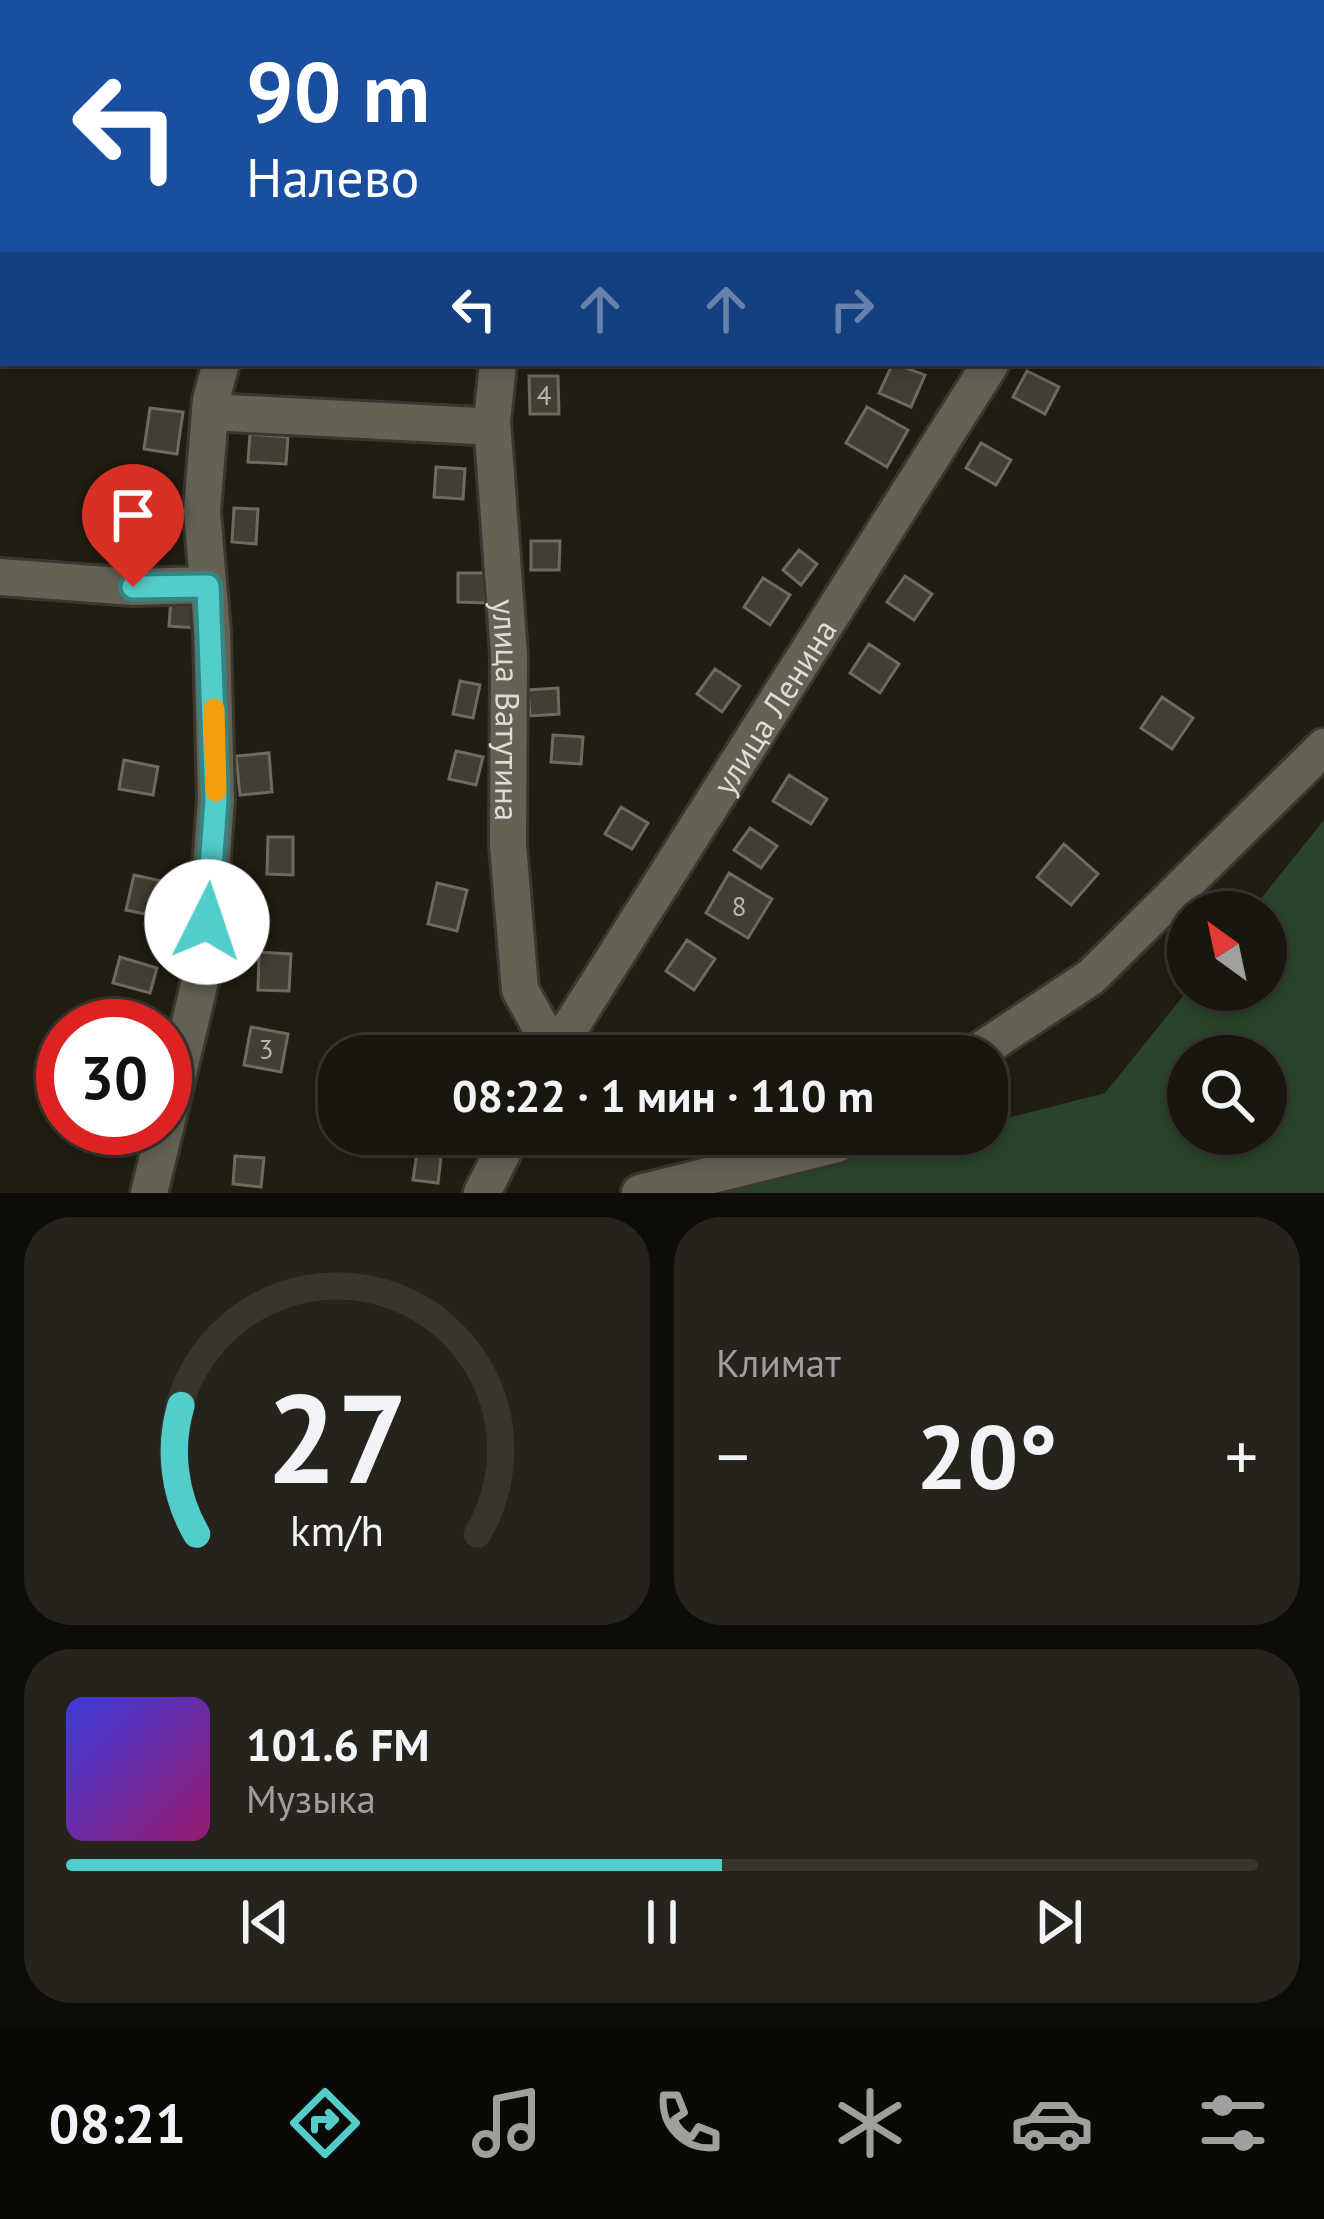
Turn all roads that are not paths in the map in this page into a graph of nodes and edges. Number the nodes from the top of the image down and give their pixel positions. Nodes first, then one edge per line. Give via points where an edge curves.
1 (219, 366) edge
2 (498, 366) edge
3 (989, 366) edge
4 (210, 412) junction
5 (492, 421) junction
6 (0, 577) edge
7 (208, 586) junction
8 (1324, 747) edge
9 (192, 1014) edge
10 (544, 1035) edge
11 (564, 1035) edge
12 (1003, 1035) edge
13 (158, 1155) edge
14 (501, 1155) edge
15 (794, 1155) edge
16 (149, 1193) edge
17 (482, 1193) edge
18 (640, 1193) edge

1 - 4 street
2 - 5 street, улица Ватутина
3 - 11 street, улица Ленина
4 - 5 street
4 - 7 street via 202,512
5 - 10 street, улица Ватутина via 520,990
6 - 7 street
7 - 9 street via 216,800 204,964
8 - 12 street via 1091,977
13 - 16 street
14 - 17 street
15 - 18 street

